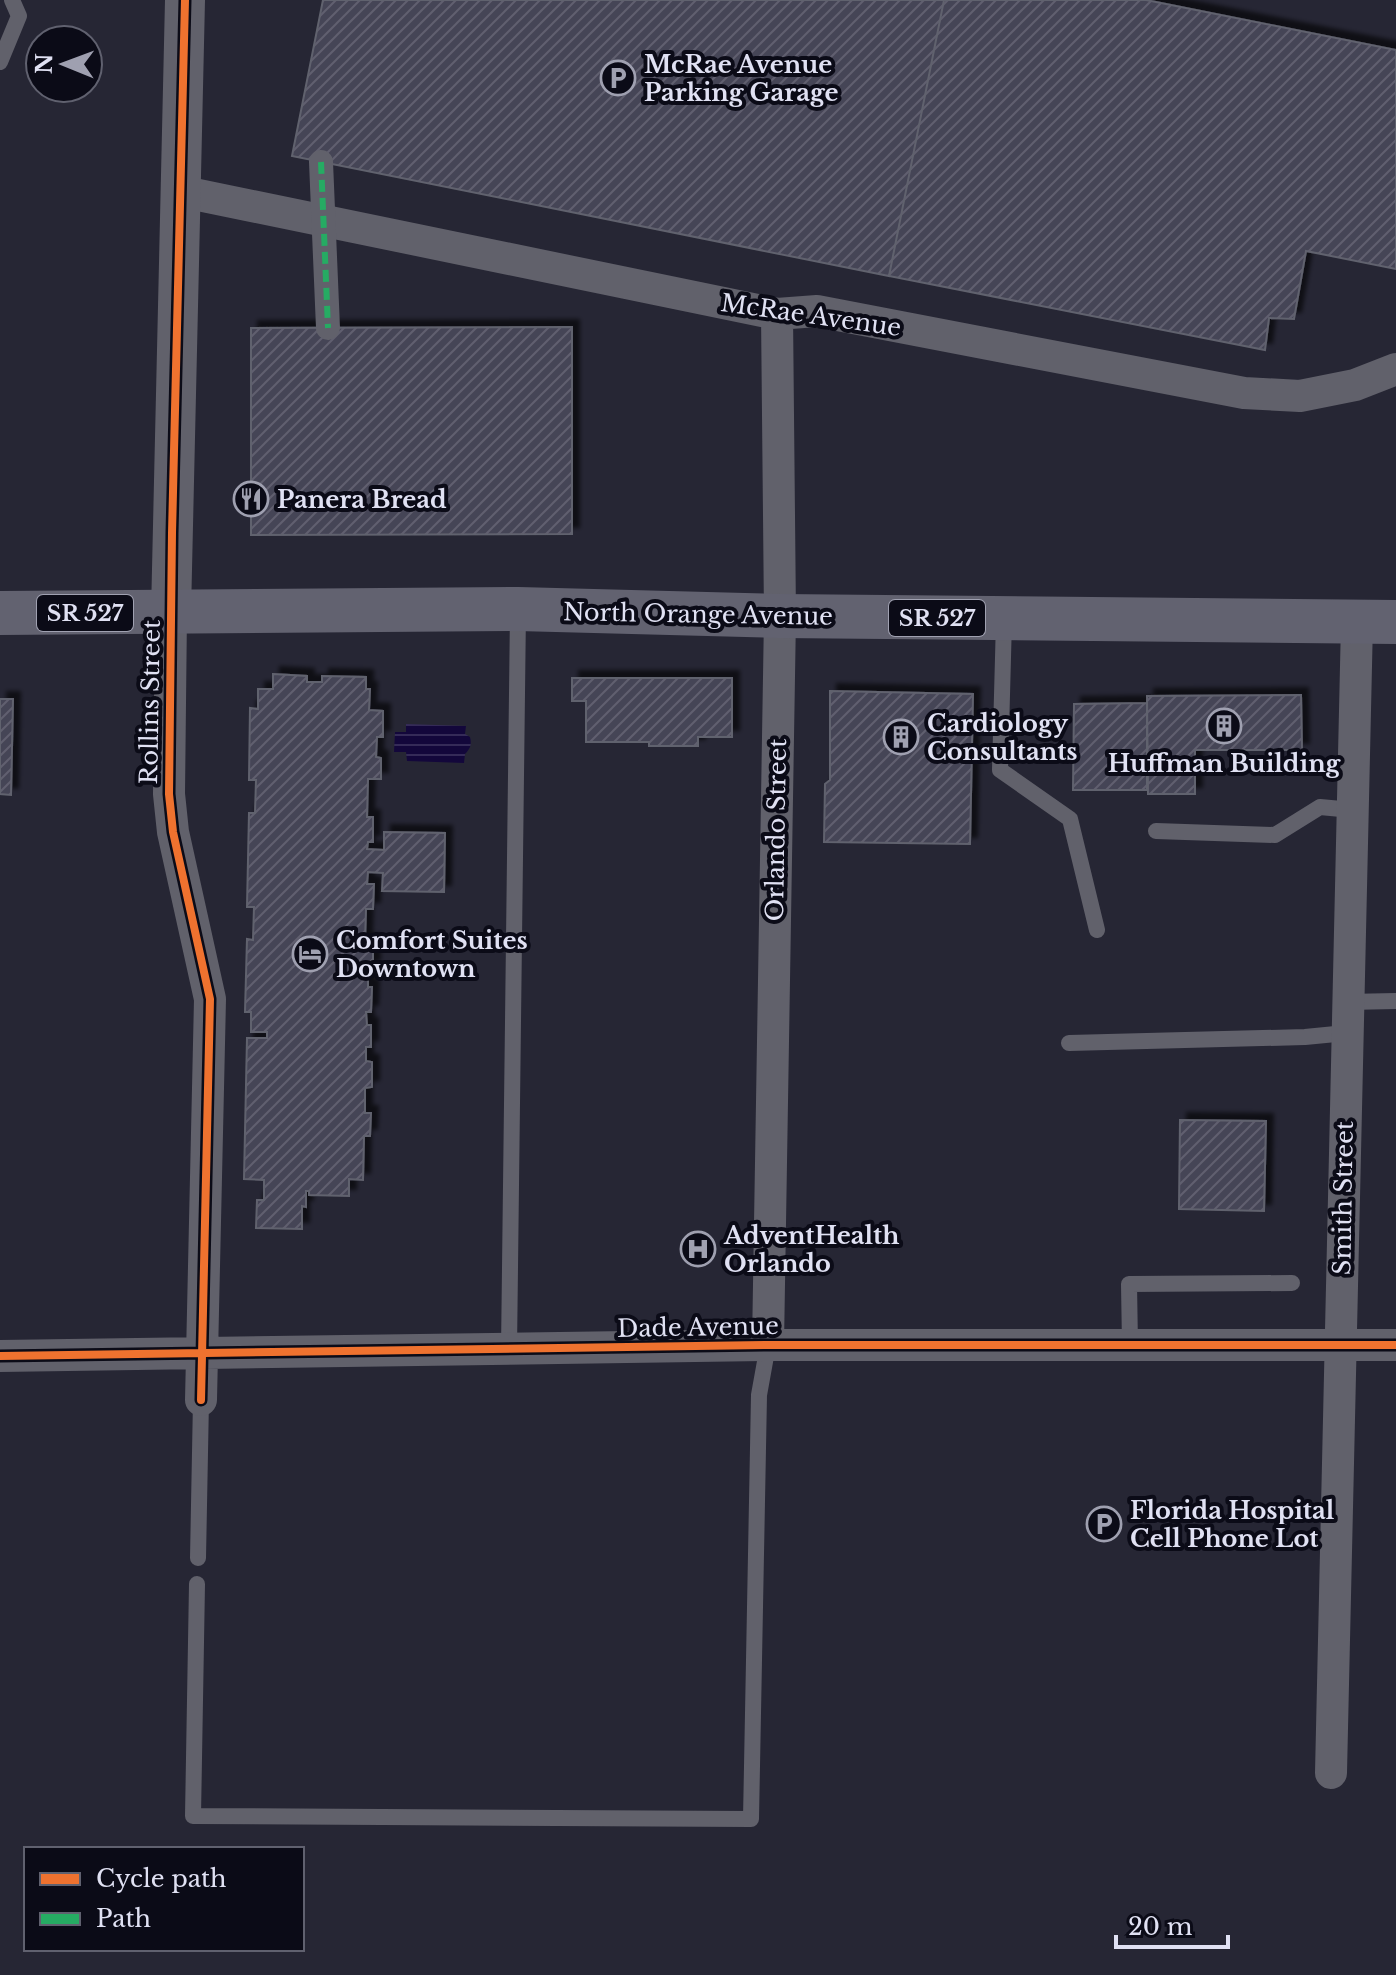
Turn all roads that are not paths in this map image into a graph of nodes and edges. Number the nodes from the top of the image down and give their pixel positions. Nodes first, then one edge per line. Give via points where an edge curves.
1 (12, 0) edge
2 (185, 0) edge
3 (0, 62) edge
4 (321, 162) dead end
5 (179, 191) junction
6 (777, 314) junction
7 (328, 328) dead end
8 (1396, 369) edge
9 (518, 609) junction
10 (0, 613) edge
11 (171, 613) junction
12 (780, 616) junction
13 (1004, 619) junction
14 (1376, 622) edge
15 (1352, 810) junction
16 (1156, 831) dead end
17 (1097, 930) dead end
18 (1396, 1001) edge
19 (1347, 1018) junction
20 (1069, 1043) dead end
21 (1292, 1283) dead end
22 (1341, 1344) junction
23 (768, 1345) junction
24 (1130, 1345) junction
25 (1396, 1345) edge
26 (509, 1350) junction
27 (202, 1354) junction
28 (0, 1356) edge
29 (201, 1400) joint
30 (198, 1558) dead end
31 (197, 1584) dead end
32 (1331, 1773) dead end

1 - 3 lane via 19,16
2 - 5 street, Rollins Street
4 - 7 street, bridge
5 - 6 street, McRae Avenue
5 - 11 street, Rollins Street
6 - 8 street, McRae Avenue via 817,311 1244,393 1300,396 1355,385
6 - 12 street, Orlando Street
9 - 11 main road, North Orange Avenue / SR 527
9 - 12 main road, North Orange Avenue / SR 527
9 - 26 lane
10 - 11 main road, North Orange Avenue / SR 527
11 - 27 street, Rollins Street via 169,794 210,999
12 - 13 main road, North Orange Avenue / SR 527
12 - 23 street, Orlando Street
13 - 14 main road, North Orange Avenue / SR 527
13 - 17 lane via 1000,770 1070,819
14 - 15 street, Smith Street
15 - 16 lane via 1320,807 1275,835
15 - 19 street, Smith Street
18 - 19 lane
19 - 20 lane via 1305,1037
19 - 22 street, Smith Street
21 - 24 lane via 1129,1284
22 - 24 street, Dade Avenue
22 - 25 street, Dade Avenue
22 - 32 street, Smith Street
23 - 24 street, Dade Avenue
23 - 26 street, Dade Avenue
23 - 31 lane via 759,1395 751,1819 193,1816
26 - 27 street, Dade Avenue
27 - 28 street, Dade Avenue
27 - 29 street, Rollins Street
29 - 30 lane

